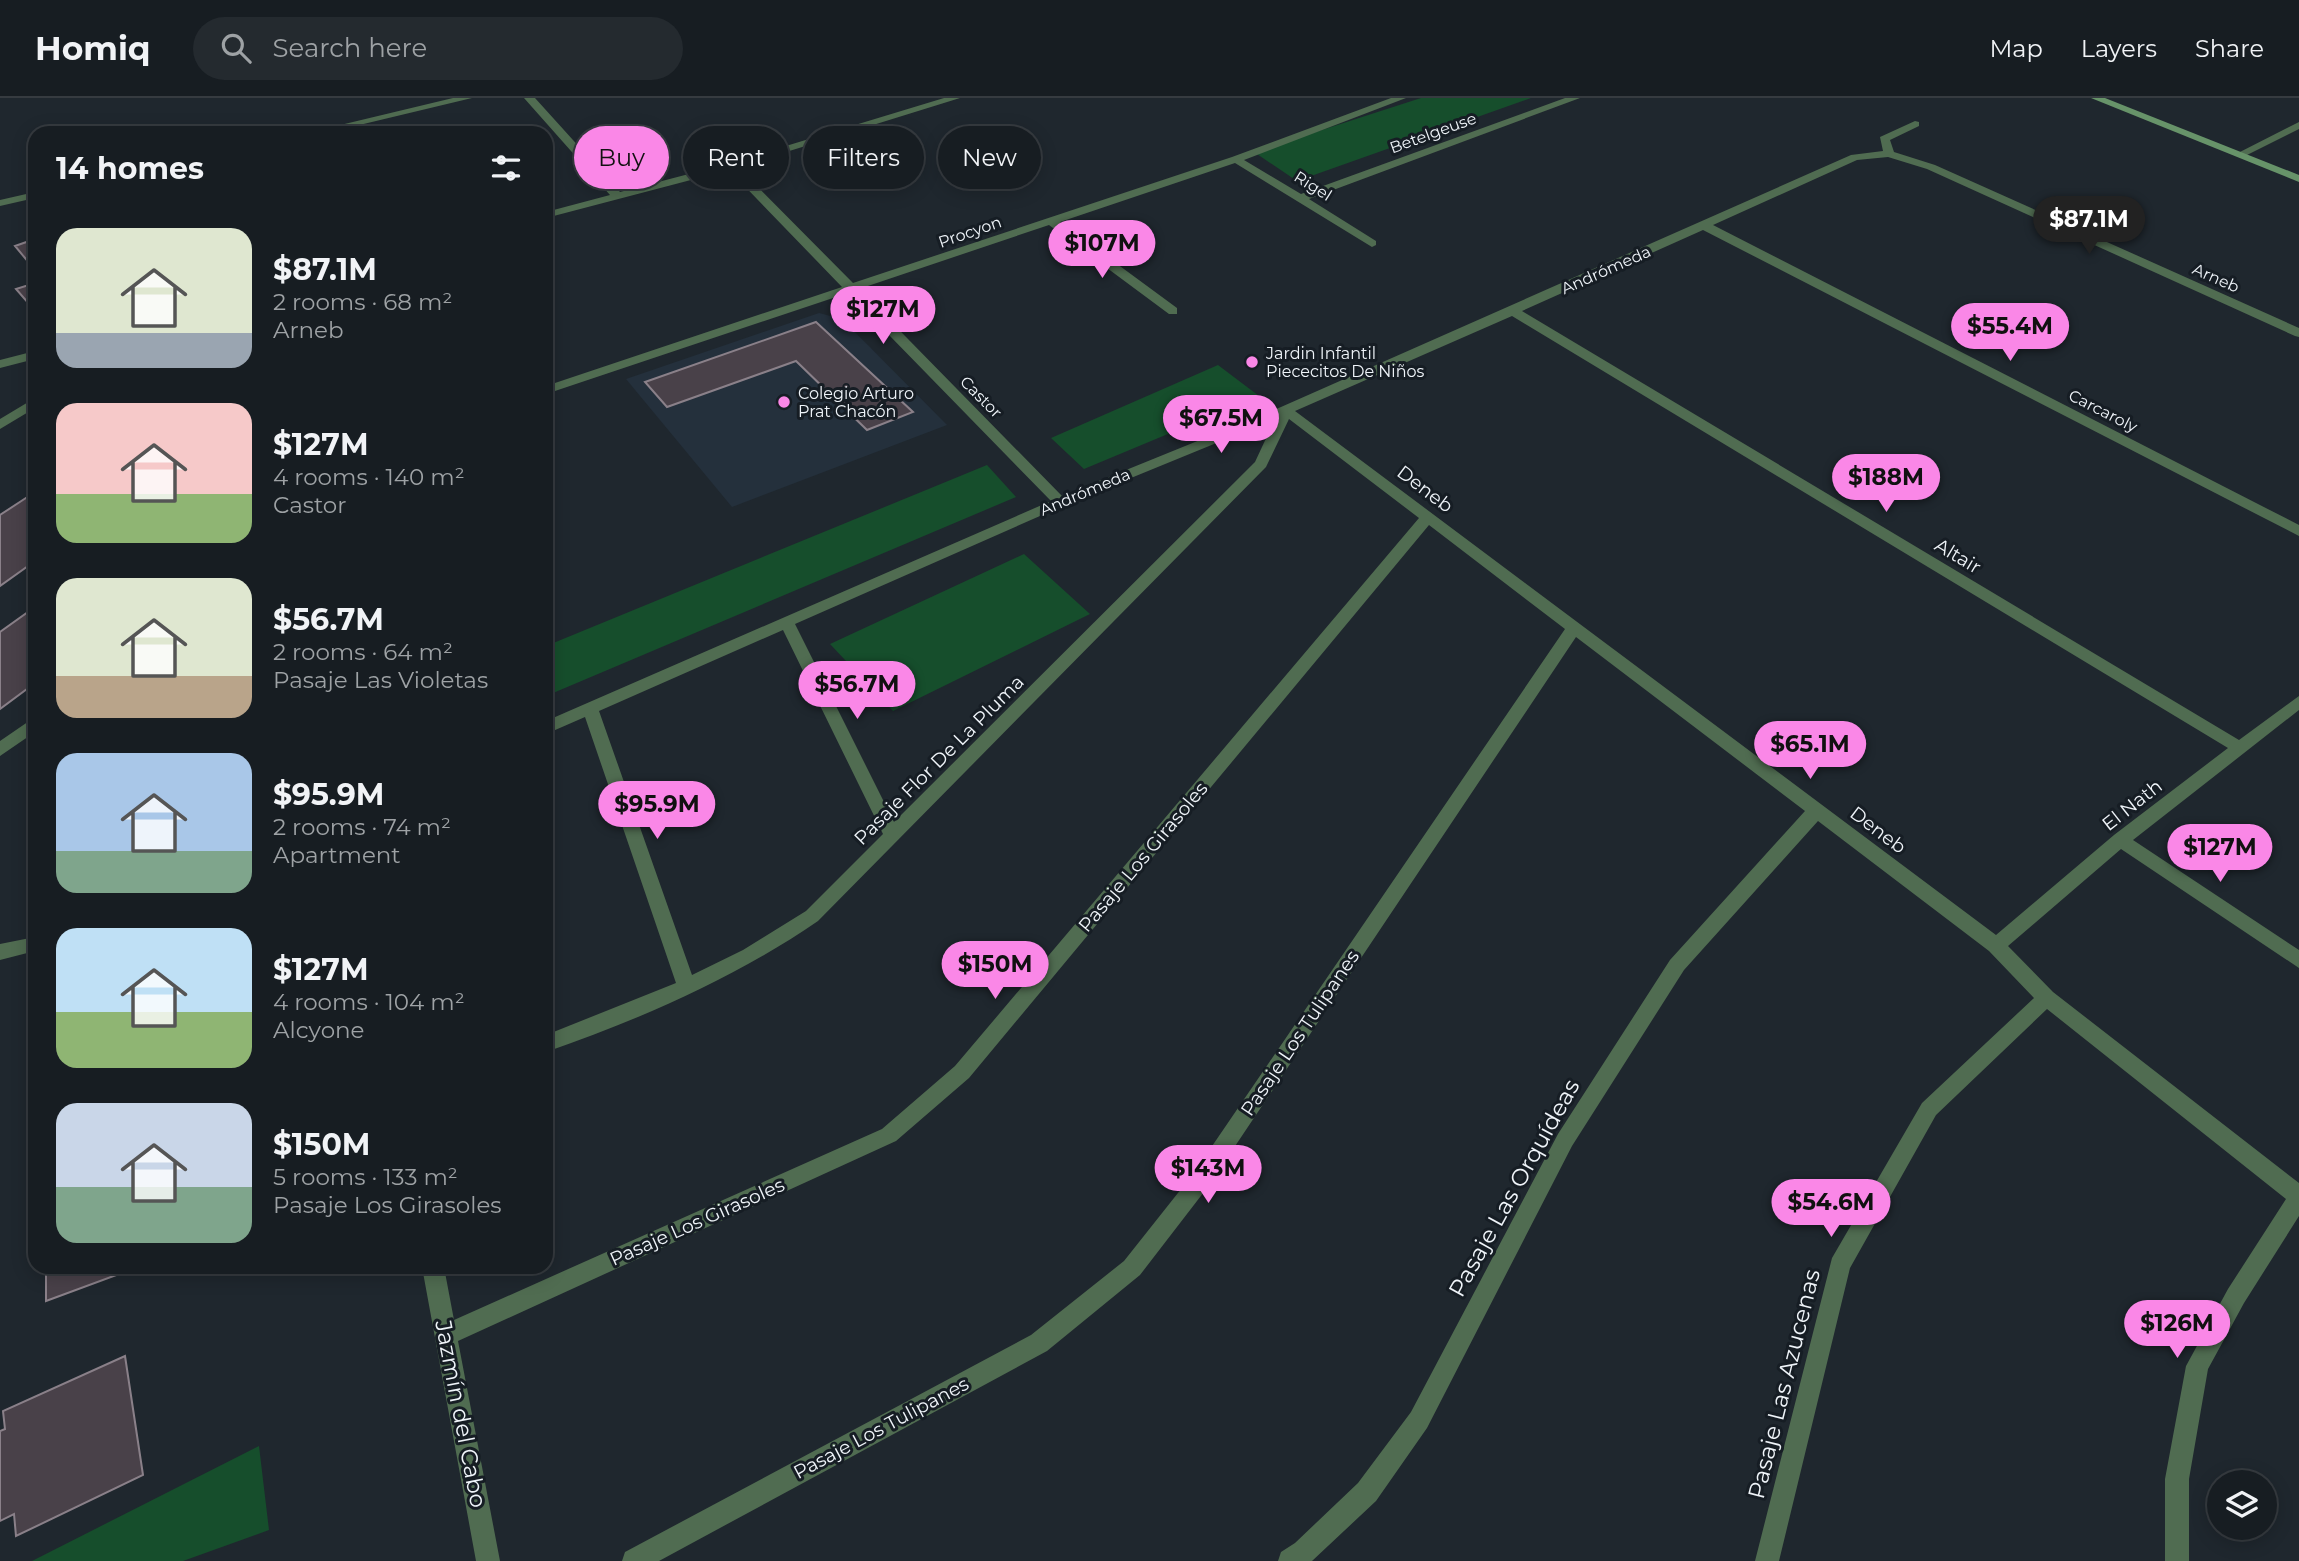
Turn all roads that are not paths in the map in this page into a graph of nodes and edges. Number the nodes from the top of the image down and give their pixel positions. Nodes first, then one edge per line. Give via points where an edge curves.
1 (467, 98) edge
2 (529, 98) edge
3 (955, 98) edge
4 (1401, 98) edge
5 (1575, 98) edge
6 (2096, 98) edge
7 (1915, 124) dead end
8 (2299, 125) edge
9 (343, 126) edge
10 (789, 148) edge
11 (1889, 154) junction
12 (2239, 155) junction
13 (1236, 159) junction
14 (683, 178) edge
15 (2299, 179) edge
16 (753, 189) edge
17 (617, 195) junction
18 (28, 197) edge
19 (1302, 198) junction
20 (0, 203) edge
21 (553, 213) edge
22 (1051, 221) junction
23 (1704, 226) junction
24 (1372, 243) dead end
25 (850, 290) junction
26 (1173, 311) dead end
27 (1513, 311) junction
28 (2299, 333) edge
29 (28, 357) edge
30 (0, 364) edge
31 (553, 388) edge
32 (28, 407) edge
33 (1286, 410) junction
34 (0, 425) edge
35 (1060, 502) junction
36 (1427, 518) junction
37 (2299, 531) edge
38 (787, 623) junction
39 (1574, 628) junction
40 (2299, 702) edge
41 (590, 708) junction
42 (553, 725) edge
43 (28, 728) edge
44 (2240, 748) junction
45 (0, 750) edge
46 (1816, 810) junction
47 (893, 837) junction
48 (2120, 841) junction
49 (28, 946) edge
50 (1996, 946) junction
51 (0, 952) edge
52 (2299, 960) edge
53 (687, 987) junction
54 (2046, 998) junction
55 (553, 1041) edge
56 (2299, 1196) edge
57 (434, 1274) edge
58 (447, 1335) junction
59 (488, 1561) edge
60 (635, 1561) edge
61 (1290, 1561) edge
62 (1768, 1561) edge
63 (2178, 1561) edge

1 - 9 street
2 - 17 street
3 - 10 street
4 - 13 street, Procyon
5 - 19 street, Betelgeuse
6 - 12 main road
7 - 11 street via 1884,139
8 - 12 street
11 - 23 street, Andrómeda via 1855,157
11 - 28 street, Arneb via 1931,167
12 - 15 main road
13 - 19 street, Rigel
13 - 22 street, Procyon
14 - 17 street
16 - 25 street, Castor
17 - 21 street
18 - 20 street
19 - 24 street, Rigel
22 - 25 street, Procyon
22 - 26 street
23 - 27 street, Andrómeda
23 - 37 street, Carcaroly
25 - 31 street, Procyon
25 - 35 street, Castor
27 - 33 street, Andrómeda
27 - 44 street, Altair
29 - 30 street
32 - 34 street
33 - 35 street, Andrómeda
33 - 36 street, Deneb
33 - 47 street, Pasaje Flor De La Pluma via 1261,464
35 - 38 street, Andrómeda
36 - 39 street, Deneb
36 - 58 street, Pasaje Los Girasoles via 962,1072 888,1135
38 - 41 street, Andrómeda
38 - 47 street
39 - 46 street, Deneb
39 - 60 street, Pasaje Los Tulipanes via 1200,1181 1132,1268 1039,1343
40 - 44 street, El Nath
41 - 42 street, Andrómeda
41 - 53 street
43 - 45 street
44 - 48 street, El Nath
46 - 50 street, Deneb
46 - 61 street, Pasaje Las Orquídeas via 1677,965 1565,1140 1419,1420 1367,1492
47 - 53 street, Pasaje Flor De La Pluma via 812,916 770,946
48 - 50 street, El Nath
48 - 52 street
49 - 51 street
50 - 54 street, Deneb
53 - 55 street, Pasaje Flor De La Pluma
54 - 56 street, Deneb
54 - 62 street, Pasaje Las Azucenas via 1929,1109 1840,1265
56 - 63 street via 2197,1366 2177,1479
57 - 58 street, Jazmín del Cabo
58 - 59 street, Jazmín del Cabo

